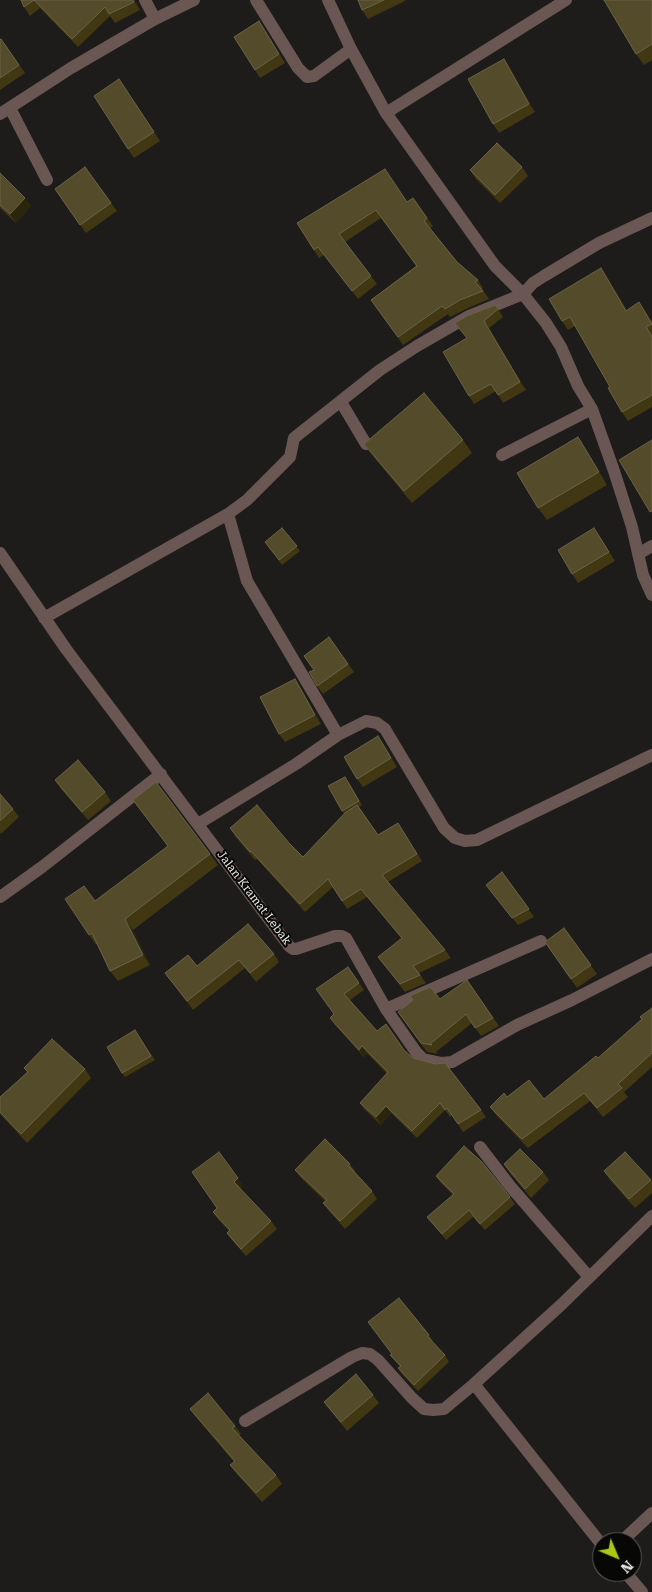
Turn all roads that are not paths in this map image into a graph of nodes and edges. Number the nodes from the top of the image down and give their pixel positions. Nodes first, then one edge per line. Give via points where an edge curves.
1 (145, 0) edge
2 (194, 0) edge
3 (256, 0) edge
4 (328, 0) edge
5 (566, 0) edge
6 (155, 19) junction
7 (352, 49) junction
8 (5, 111) edge
9 (386, 113) junction
10 (47, 180) dead end
11 (652, 218) edge
12 (523, 294) junction
13 (341, 402) junction
14 (592, 409) junction
15 (366, 444) edge
16 (502, 454) dead end
17 (228, 514) junction
18 (652, 546) edge
19 (0, 553) edge
20 (638, 554) junction
21 (652, 595) edge
22 (44, 618) junction
23 (338, 735) junction
24 (652, 755) edge
25 (160, 774) junction
26 (198, 824) junction
27 (0, 897) edge
28 (540, 941) dead end
29 (652, 960) edge
30 (386, 1009) junction
31 (480, 1147) dead end
32 (652, 1216) edge
33 (589, 1277) junction
34 (474, 1384) junction
35 (245, 1421) dead end
36 (652, 1513) edge
37 (592, 1532) edge
38 (632, 1532) edge
39 (634, 1582) edge
40 (642, 1592) edge

1 - 6 street
2 - 6 street
3 - 7 street via 298,68 307,77 314,76
4 - 7 street
5 - 9 street
6 - 8 street
7 - 9 street
8 - 10 street
9 - 12 street via 495,266
11 - 12 street via 599,243 533,283
12 - 13 street via 440,332 380,370
12 - 14 street via 561,347
13 - 15 street
13 - 17 street via 294,438 290,457 247,500
14 - 16 street
14 - 20 street
17 - 22 street
17 - 23 street via 247,582
18 - 20 street
19 - 22 street, Jalan Kramat Lebak
20 - 21 street
22 - 25 street, Jalan Kramat Lebak
23 - 24 street via 366,721 377,723 384,729 444,828 455,838 465,841 477,840
23 - 26 street
25 - 26 street, Jalan Kramat Lebak
25 - 27 street
26 - 30 street, Jalan Kramat Lebak via 293,949 335,936 346,938
28 - 30 street
29 - 30 street, Jalan Kramat Lebak via 518,1025 452,1062 423,1059
31 - 33 street
32 - 33 street
33 - 34 street
34 - 35 street via 444,1409 424,1409 378,1360 362,1353
34 - 37 street
36 - 38 street
39 - 40 street

